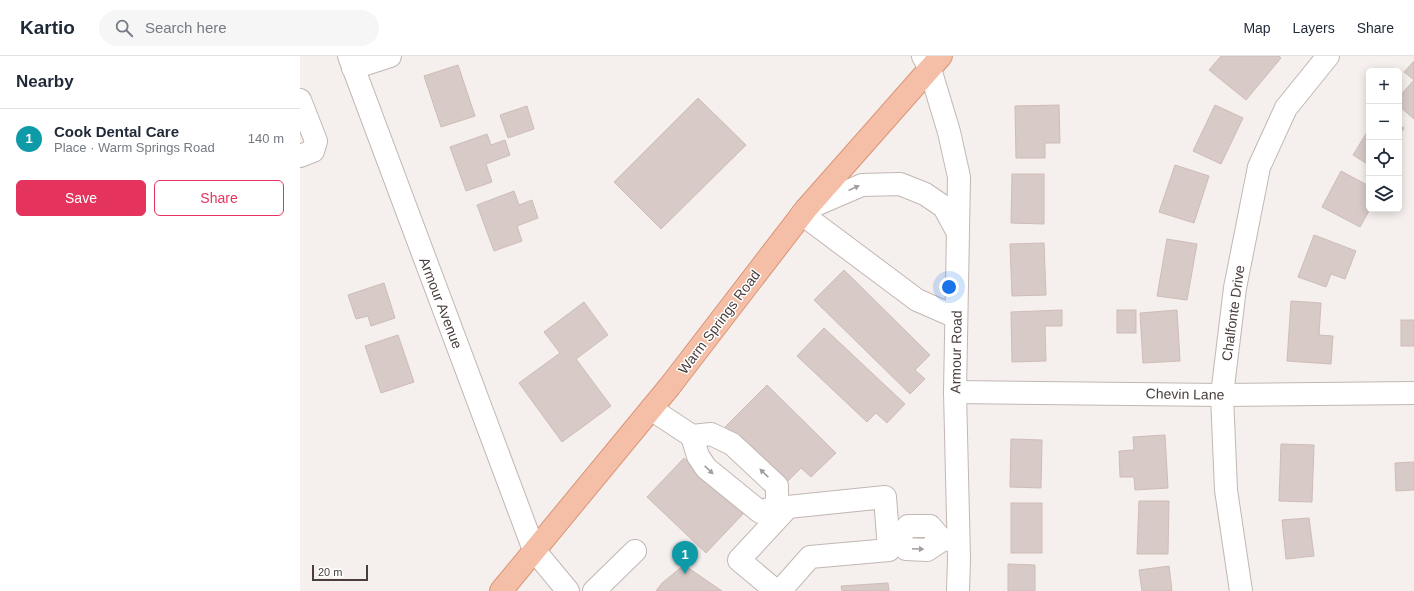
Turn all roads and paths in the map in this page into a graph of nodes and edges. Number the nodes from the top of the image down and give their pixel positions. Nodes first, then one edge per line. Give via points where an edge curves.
1 (389, 56) edge
2 (1328, 56) edge
3 (931, 60) edge
4 (351, 62) edge
5 (300, 100) edge
6 (300, 156) edge
7 (804, 212) junction
8 (958, 232) junction
9 (956, 317) junction
10 (955, 392) junction
11 (1414, 392) edge
12 (1222, 395) junction
13 (651, 409) junction
14 (692, 436) junction
15 (780, 509) junction
16 (893, 537) junction
17 (950, 540) junction
18 (534, 550) junction
19 (635, 551) dead end
20 (501, 591) edge
21 (568, 591) edge
22 (594, 591) edge
23 (776, 591) edge
24 (780, 591) edge
25 (958, 591) edge
26 (1241, 591) edge

1 - 4 street
2 - 12 street, Chalfonte Drive via 1286,108 1259,167 1235,288
3 - 7 main road, Warm Springs Road
3 - 8 street, Armour Road via 959,177
4 - 18 street, Armour Avenue
5 - 6 street via 316,141 314,151
7 -> 8 street via 862,184 900,184 925,194 944,207
7 - 9 street via 917,300
7 - 13 main road, Warm Springs Road
8 - 9 street, Armour Road
9 - 10 street, Armour Road
10 - 12 street, Chevin Lane
10 - 17 street, Armour Road
11 - 12 street, Chevin Lane
12 - 26 street, Chalfonte Drive via 1226,490
13 - 14 street
13 - 18 main road, Warm Springs Road
14 -> 15 street via 698,456 706,468 760,512
15 -> 14 street via 777,486 732,444 711,434
15 - 16 street via 885,497
15 - 23 street via 739,560
16 - 17 street via 908,526 930,526
16 - 24 street via 889,550 810,557
17 - 25 street, Armour Road
18 - 20 main road, Warm Springs Road
18 - 21 street, Armour Avenue
19 - 22 street

